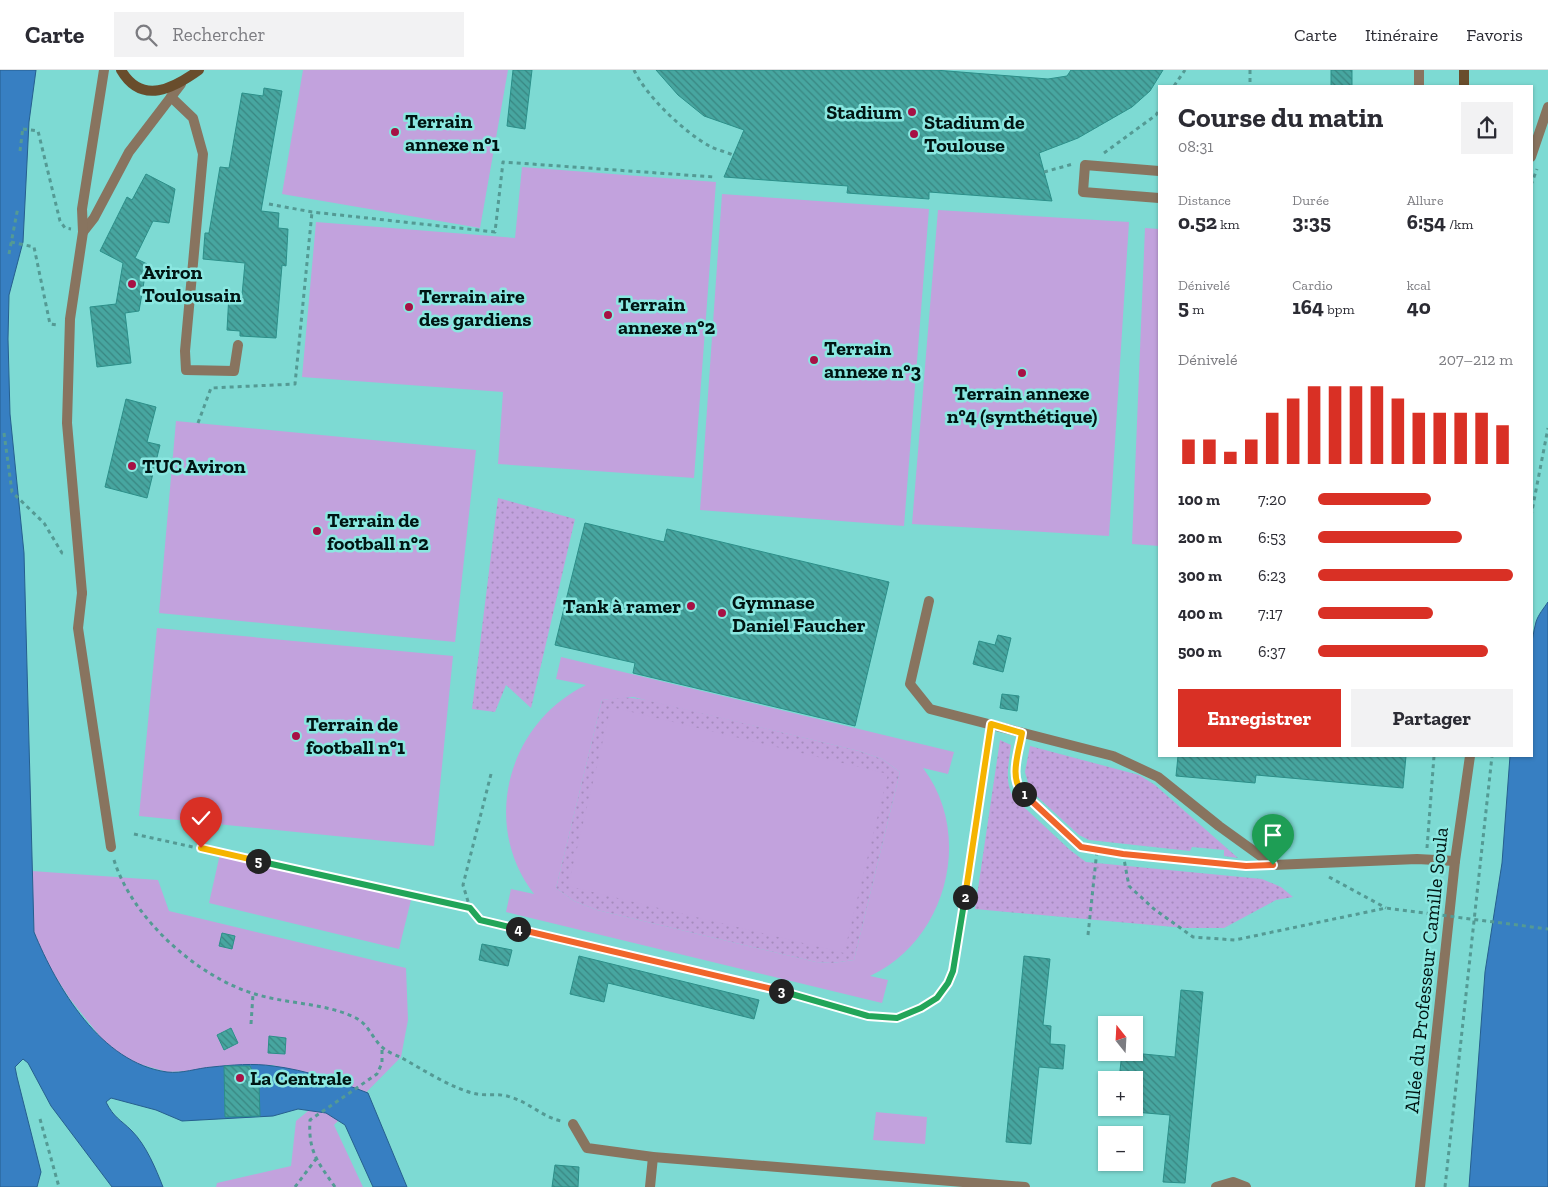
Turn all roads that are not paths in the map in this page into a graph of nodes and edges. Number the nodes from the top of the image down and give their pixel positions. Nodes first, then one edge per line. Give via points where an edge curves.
1 (104, 70) edge
2 (122, 70) edge
3 (199, 70) edge
4 (1419, 70) edge
5 (1464, 70) edge
6 (180, 84) junction
7 (1419, 85) edge
8 (1464, 85) edge
9 (171, 97) junction
10 (1548, 107) edge
11 (1533, 151) edge
12 (1158, 171) edge
13 (1158, 198) edge
14 (83, 232) junction
15 (238, 346) dead end
16 (929, 601) dead end
17 (1470, 757) edge
18 (111, 847) road end
19 (1455, 861) junction
20 (573, 1124) road end
21 (653, 1157) junction
22 (650, 1187) edge
23 (1025, 1187) edge
24 (1216, 1187) edge
25 (1246, 1187) edge
26 (1420, 1187) edge

1 - 14 street via 82,209
2 - 6 main road via 134,86 146,90 160,91
3 - 6 main road
4 - 7 street
5 - 8 main road
6 - 9 street
9 - 14 street via 129,152 94,218
9 - 15 street via 193,118 203,154 186,370 234,371
10 - 11 street
12 - 13 street via 1085,165 1083,192
14 - 18 street via 70,327 67,423 82,593 78,628
16 - 19 street via 910,684 930,709 1113,756 1158,777 1273,865 1426,859
17 - 19 street, Allée du Professeur Camille Soula
19 - 26 street, Allée du Professeur Camille Soula
20 - 21 street via 587,1148
21 - 22 street
21 - 23 street
24 - 25 street via 1233,1182

